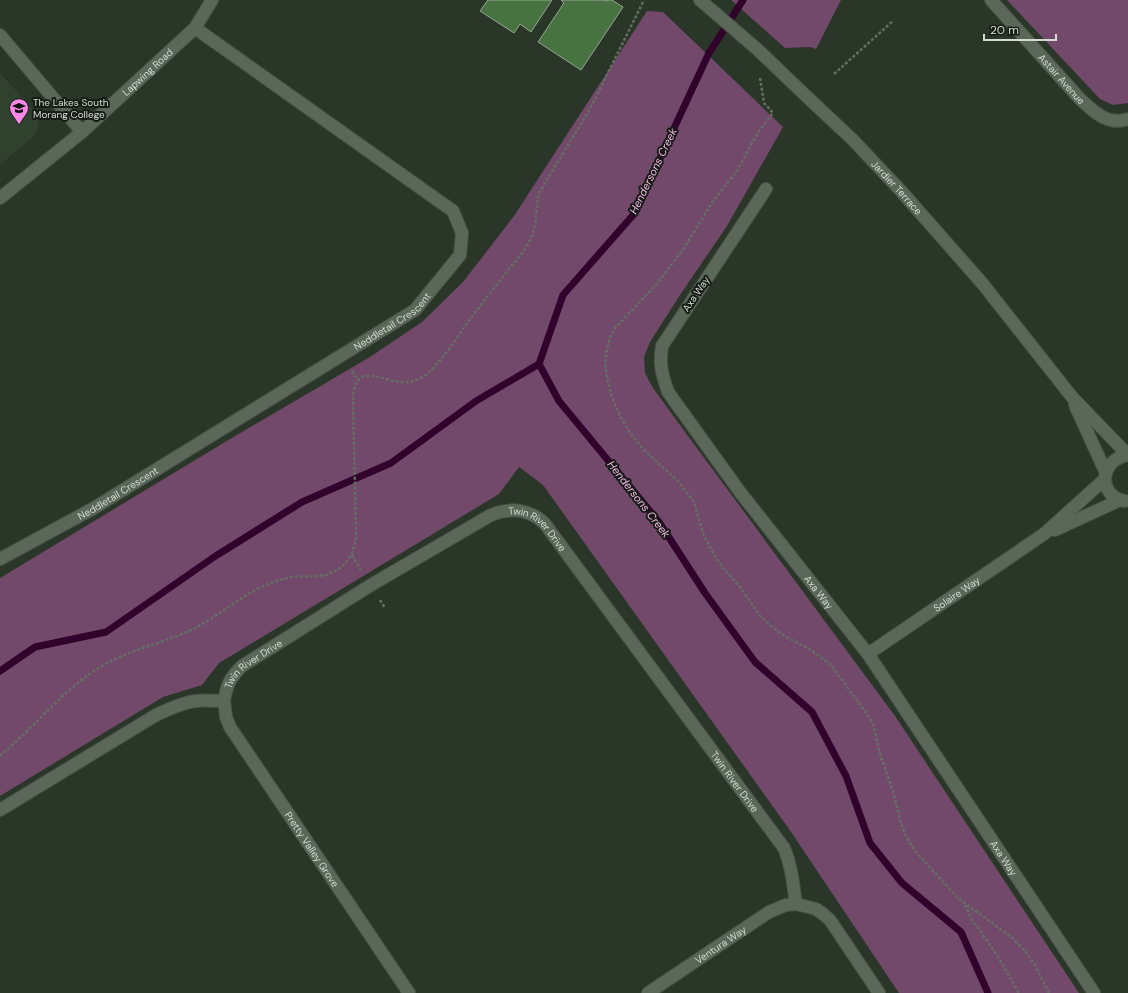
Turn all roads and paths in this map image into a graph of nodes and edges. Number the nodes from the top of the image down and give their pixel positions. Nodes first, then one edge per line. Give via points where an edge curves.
1 (212, 0) edge
2 (644, 0) edge
3 (700, 0) edge
4 (991, 0) edge
5 (893, 21) dead end
6 (195, 28) junction
7 (0, 35) edge
8 (834, 74) dead end
9 (1128, 119) edge
10 (82, 132) junction
11 (766, 189) dead end
12 (0, 198) edge
13 (1072, 397) junction
14 (1128, 455) edge
15 (1106, 476) junction
16 (1126, 502) edge
17 (1044, 534) junction
18 (0, 560) edge
19 (868, 654) junction
20 (224, 701) junction
21 (0, 756) edge
22 (0, 810) edge
23 (796, 904) junction
24 (964, 904) dead end
25 (409, 993) edge
26 (648, 993) edge
27 (879, 993) edge
28 (1019, 993) edge
29 (1094, 993) edge

1 - 6 street, Lapwing Road
2 - 21 path via 590,109 540,193 534,228 522,252 442,358 426,375 408,382 398,382 374,375 362,377 355,385 353,397 356,536 352,555 346,563 328,575 292,577 268,584 194,628 117,658 86,676
3 - 13 street, Jardier Terrace via 757,49 853,140 901,191 982,284
4 - 9 street, Astair Avenue via 1093,111 1115,121
5 - 8 path
6 - 10 street, Lapwing Road
6 - 18 street, Neddletail Crescent via 453,211 462,233 460,255 415,310 94,508
7 - 10 street
10 - 12 street, Lapwing Road
11 - 19 street, Axa Way via 662,346 662,374 668,392 740,492
13 - 14 street, Jardier Terrace
13 - 15 street, Jardier Terrace
14 - 15 street, Solaire Way via 1114,460
15 - 16 street, Jardier Terrace via 1109,492
15 - 17 street, Solaire Way
16 - 17 street, Solaire Way
17 - 19 street, Solaire Way
19 - 29 street, Axa Way
20 - 22 street, Twin River Drive via 195,701 156,715
20 - 23 street, Twin River Drive via 226,688 232,676 242,666 371,585 491,515 502,511 522,510 539,518 545,524 784,848 789,859
20 - 25 street, Pretty Valley Grove via 230,727
23 - 26 street, Ventura Way via 770,912
23 - 27 street via 816,908 830,920
24 - 28 path

